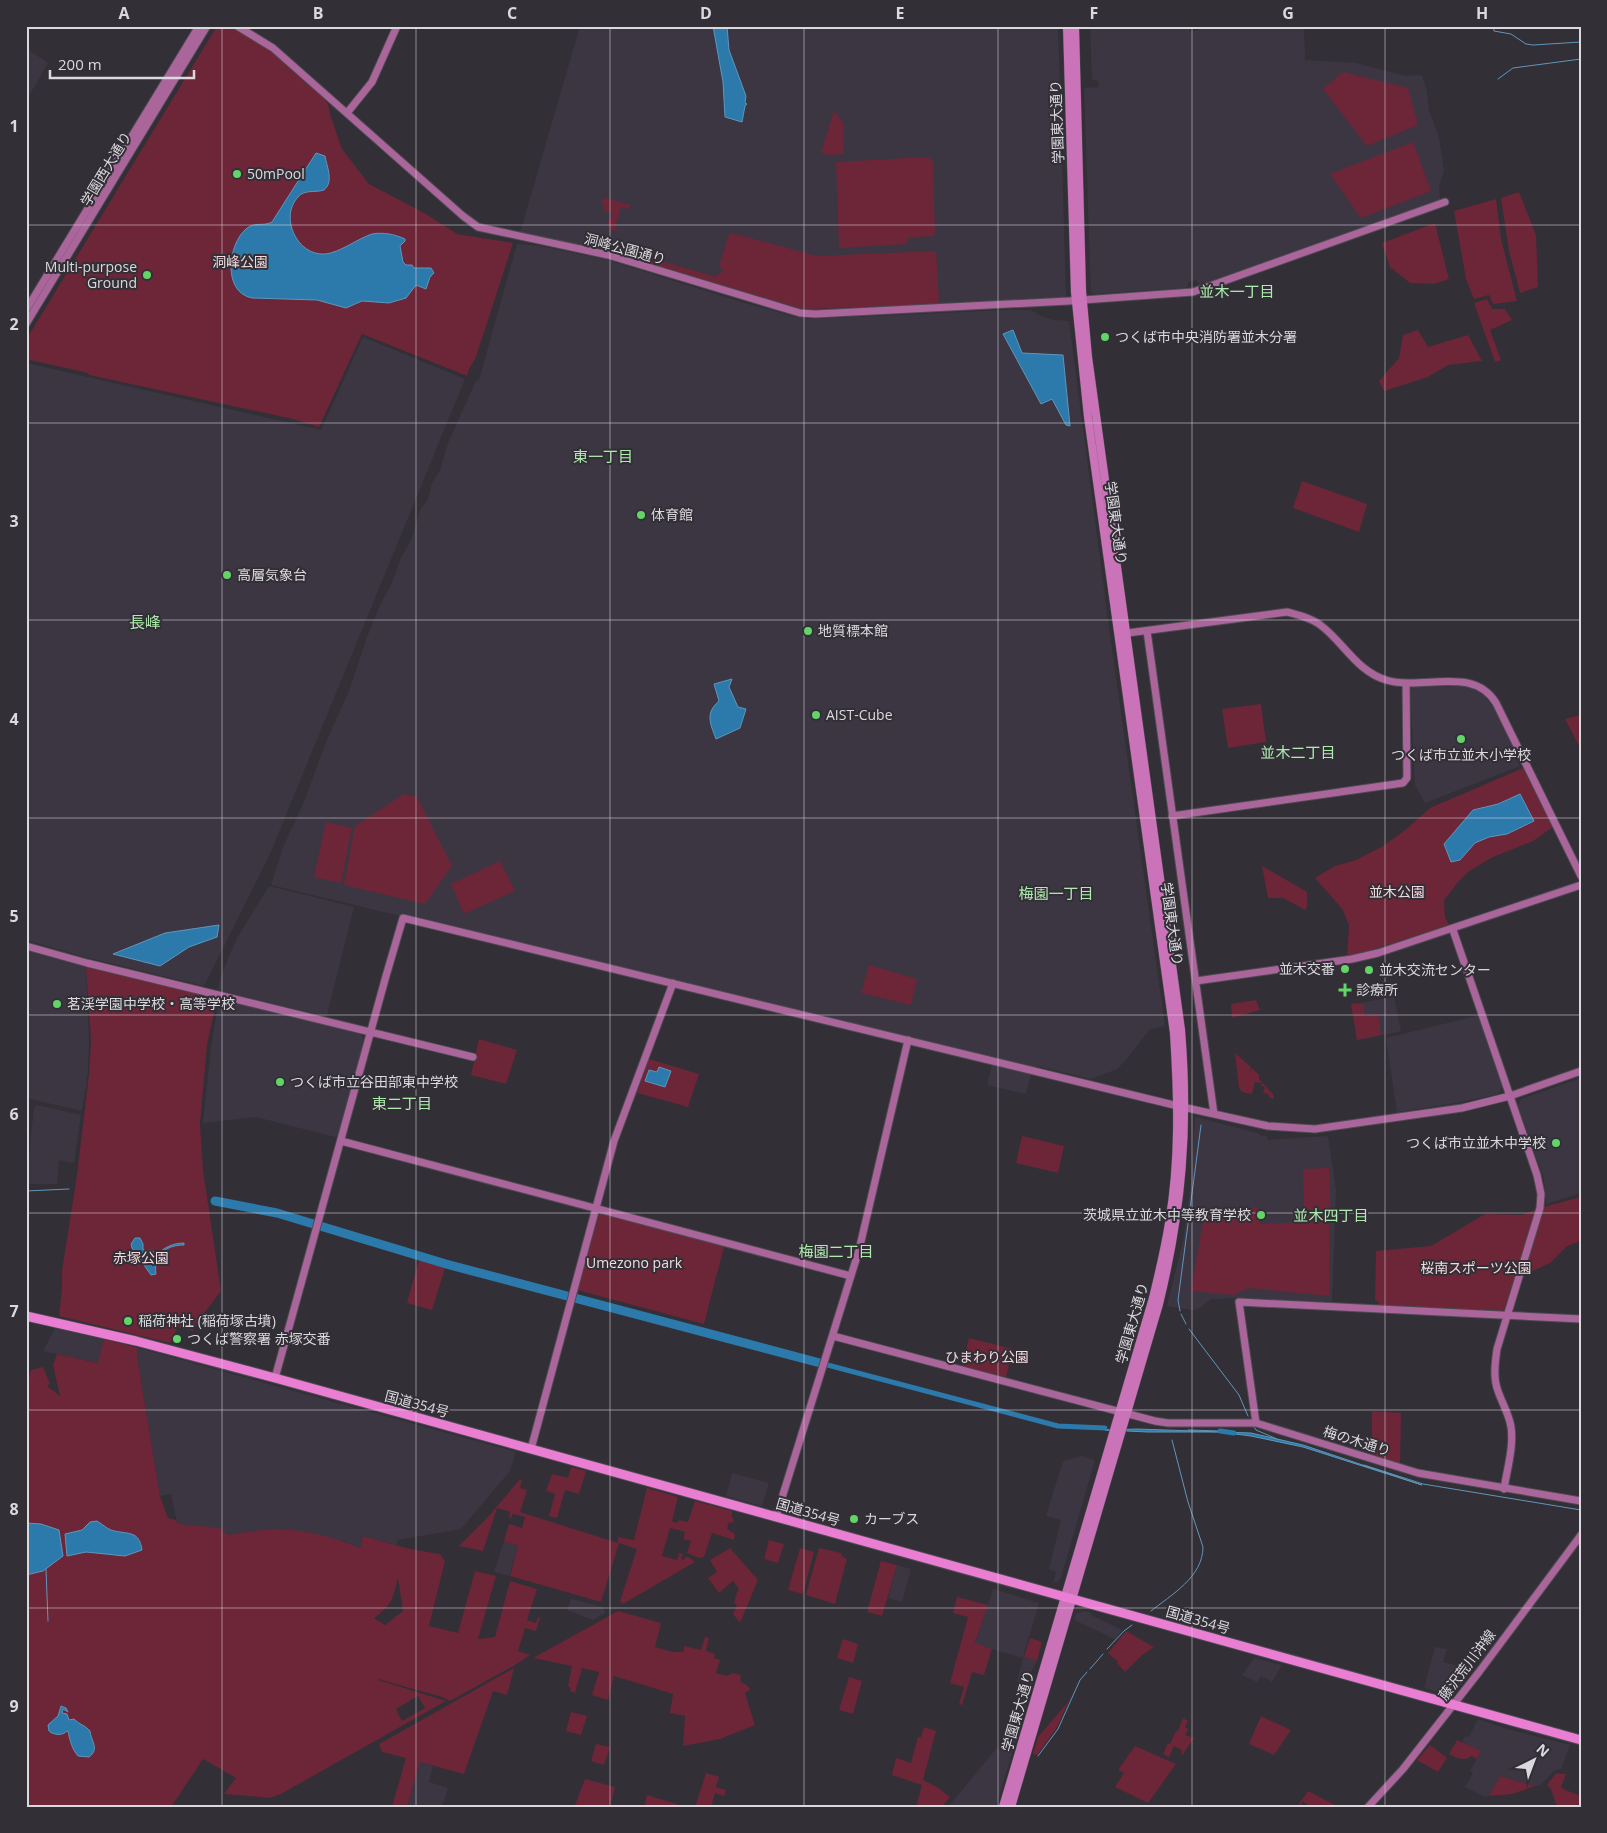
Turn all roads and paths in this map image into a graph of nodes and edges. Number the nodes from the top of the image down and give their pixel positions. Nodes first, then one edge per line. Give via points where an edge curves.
1 (199, 26) edge
2 (207, 26) edge
3 (237, 26) edge
4 (397, 26) edge
5 (1067, 26) edge
6 (1075, 26) edge
7 (347, 113) junction
8 (1445, 202) dead end
9 (1079, 301) junction
10 (31, 302) edge
11 (26, 310) edge
12 (26, 324) edge
13 (1147, 631) junction
14 (1122, 634) junction
15 (1406, 684) junction
16 (1172, 816) junction
17 (1581, 876) edge
18 (1581, 885) edge
19 (1452, 930) junction
20 (26, 946) edge
21 (1196, 981) junction
22 (673, 983) junction
23 (371, 1032) junction
24 (908, 1040) junction
25 (473, 1057) dead end
26 (1581, 1071) edge
27 (1510, 1096) junction
28 (1182, 1106) junction
29 (1214, 1114) junction
30 (341, 1141) junction
31 (596, 1209) junction
32 (851, 1276) junction
33 (1509, 1315) junction
34 (26, 1316) edge
35 (1581, 1319) edge
36 (833, 1336) junction
37 (275, 1378) junction
38 (1123, 1412) junction
39 (1256, 1423) junction
40 (531, 1449) junction
41 (1504, 1488) junction
42 (1581, 1501) edge
43 (776, 1517) junction
44 (1581, 1535) edge
45 (1068, 1597) junction
46 (1453, 1705) junction
47 (1581, 1740) edge
48 (1003, 1807) edge
49 (1011, 1807) edge
50 (1368, 1807) edge

1 - 10 street, 学園西大通り
2 - 10 street, 学園西大通り via 114,182
3 - 7 street, 洞峰公園通り via 273,48
4 - 7 street via 372,82
5 - 9 main road, 学園東大通り
6 - 9 main road, 学園東大通り
7 - 9 street, 洞峰公園通り via 478,227 608,255 800,313
8 - 9 street, 洞峰公園通り via 1199,291
9 - 14 main road, 学園東大通り
10 - 11 street, 学園西大通り
10 - 12 street, 学園西大通り
13 - 14 street
13 - 15 street via 1287,612 1302,615 1320,625 1371,674
13 - 16 street
14 - 28 main road, 学園東大通り via 1181,1030
15 - 16 street via 1407,778 1403,783
15 - 17 street via 1469,682 1488,692
16 - 21 street
18 - 19 street
19 - 21 street via 1365,956
19 - 27 street
20 - 23 street
21 - 29 street
22 - 23 street via 403,918
22 - 24 street
22 - 31 street via 614,1141
23 - 25 street
23 - 30 street
24 - 28 street
24 - 32 street via 864,1233
26 - 27 street
27 - 29 street via 1462,1108 1315,1130 1268,1126
27 - 33 street via 1541,1194 1540,1208
28 - 29 street
28 - 38 main road, 学園東大通り via 1181,1190 1173,1246 1159,1304
30 - 31 street
30 - 37 street
31 - 32 street
31 - 40 street
32 - 36 street
33 - 35 street
33 - 39 street via 1239,1302
33 - 41 street via 1495,1363 1497,1390 1512,1429
34 - 37 highway, 国道354号
36 - 38 street, 梅の木通り
36 - 43 street
37 - 40 highway, 国道354号
38 - 39 street, 梅の木通り via 1168,1423
38 - 45 main road, 学園東大通り
39 - 41 street, 梅の木通り via 1418,1473
40 - 43 highway, 国道354号
41 - 42 street, 梅の木通り
43 - 45 highway, 国道354号
44 - 46 street, 藤沢荒川沖線
45 - 46 highway, 国道354号
45 - 48 main road, 学園東大通り
45 - 49 main road, 学園東大通り
46 - 47 highway, 国道354号
46 - 50 street, 藤沢荒川沖線 via 1403,1769

